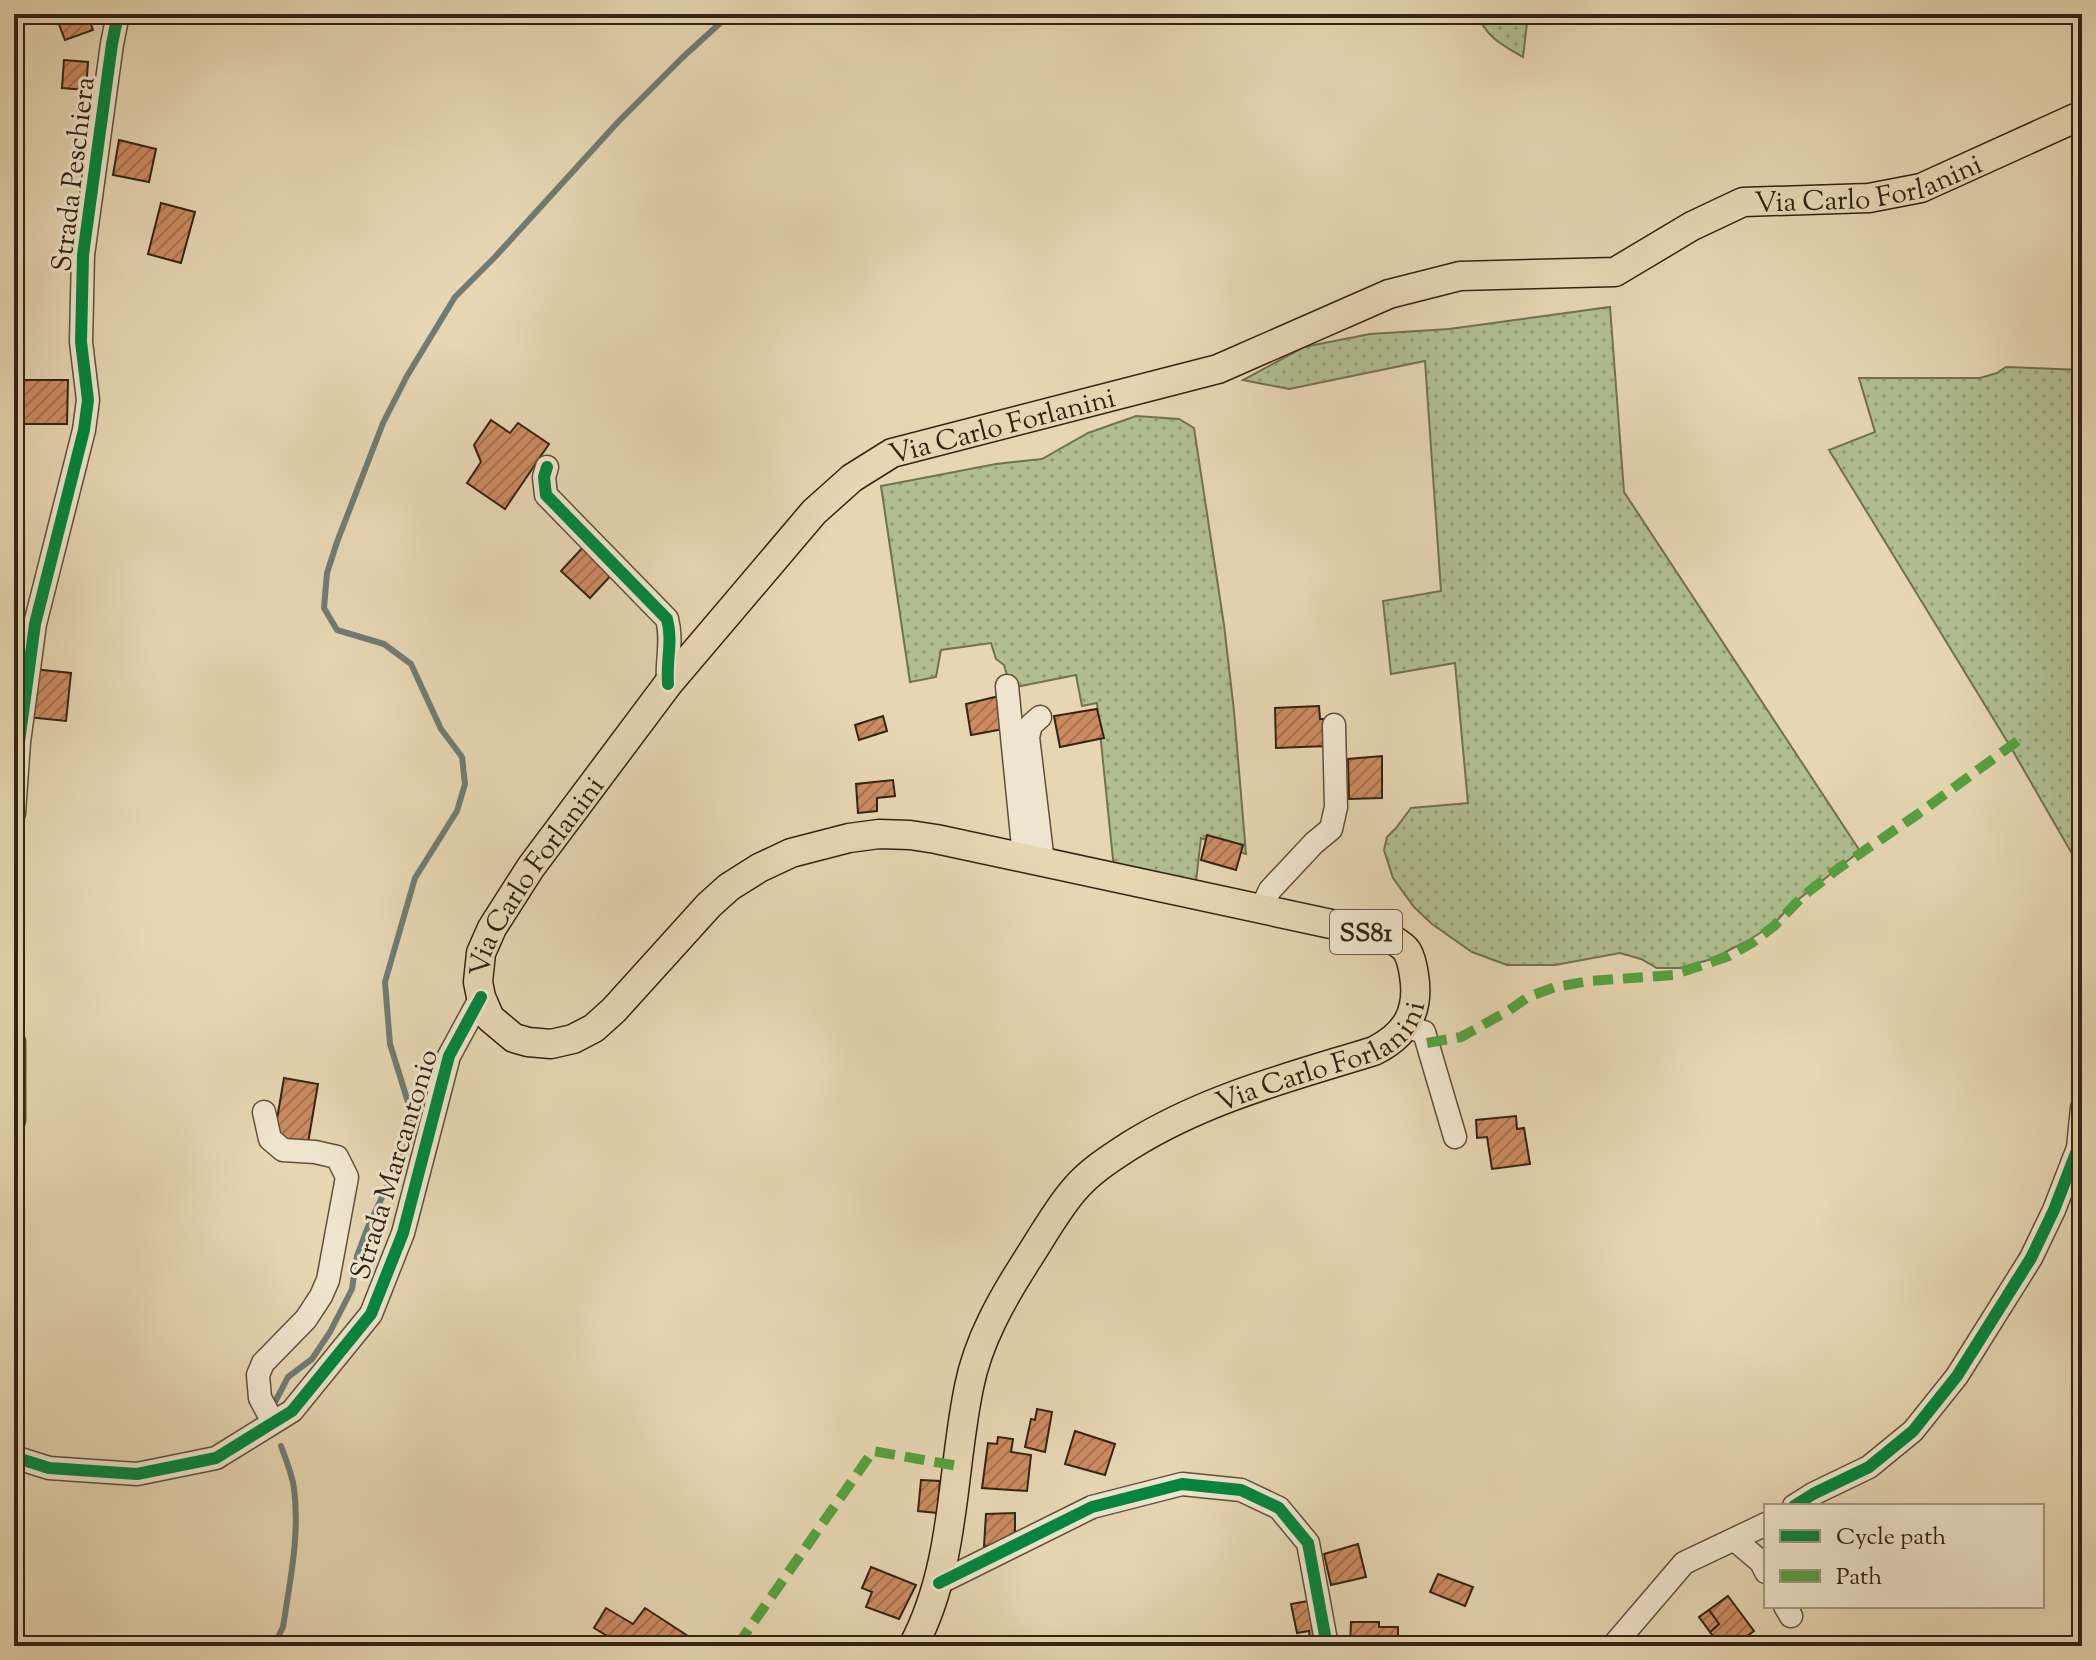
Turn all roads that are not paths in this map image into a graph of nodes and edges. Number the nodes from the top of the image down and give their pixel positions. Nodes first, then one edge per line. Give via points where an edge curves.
1 (118, 14) edge
2 (2082, 115) edge
3 (547, 467) dead end
4 (668, 684) junction
5 (1007, 686) dead end
6 (1040, 717) dead end
7 (1334, 725) dead end
8 (14, 799) edge
9 (14, 813) edge
10 (1034, 860) junction
11 (1261, 909) junction
12 (481, 997) junction
13 (1406, 1027) junction
14 (14, 1042) edge
15 (2082, 1108) edge
16 (264, 1112) dead end
17 (14, 1120) edge
18 (1455, 1137) dead end
19 (273, 1422) junction
20 (14, 1457) edge
21 (1797, 1504) edge
22 (1764, 1525) edge
23 (1735, 1540) junction
24 (1764, 1568) edge
25 (939, 1583) junction
26 (913, 1646) edge
27 (1327, 1646) edge
28 (1613, 1646) edge

1 - 8 street, Strada Peschiera via 83,255 81,342 88,400 35,624
2 - 4 main road, Via Carlo Forlanini via 1921,188 1869,198 1743,202 1615,272 1460,276 1389,294 1218,369 892,453 852,478 814,512
3 - 4 street via 546,495 667,619
4 - 12 main road, Via Carlo Forlanini via 531,867 492,928 481,953
5 - 10 street
6 - 10 street via 1028,737
7 - 11 street via 1336,807 1331,829 1270,890
8 - 9 street, Strada Peschiera
10 - 11 main road, Via Carlo Forlanini / SS81
10 - 12 main road, Via Carlo Forlanini / SS81 via 936,839 879,834 849,838 791,853 729,887 614,1010 573,1039 551,1044 514,1038 490,1018
11 - 13 main road, Via Carlo Forlanini / SS81 via 1387,936 1406,950 1416,988
12 - 19 street, Strada Marcantonio via 449,1056 403,1233 371,1314 292,1411
13 - 18 street via 1424,1032
13 - 25 main road, Via Carlo Forlanini via 1374,1051 1231,1095 1163,1126 1104,1162 1074,1190 986,1334 969,1385
14 - 17 street
15 - 21 street via 2078,1148 2054,1210 2031,1258 1957,1376 1913,1431 1869,1467
16 - 19 street via 270,1139 283,1150 337,1157 347,1177 321,1296 258,1375 260,1398
19 - 20 street, Strada Marcantonio via 216,1458 137,1474 49,1468
22 - 23 street
23 - 24 street
23 - 28 street via 1684,1563
25 - 26 main road, Via Carlo Forlanini
25 - 27 street via 1092,1507 1182,1484 1241,1490 1279,1508 1308,1543

